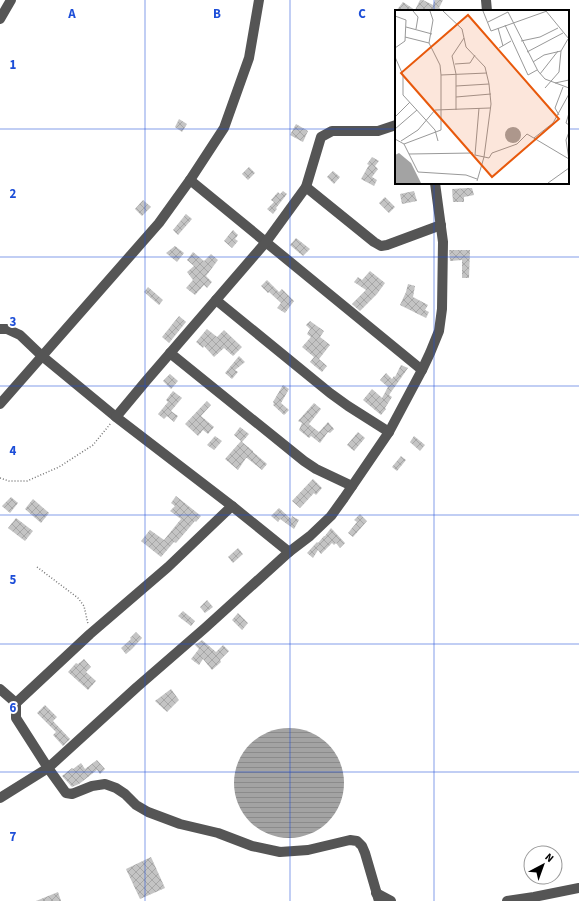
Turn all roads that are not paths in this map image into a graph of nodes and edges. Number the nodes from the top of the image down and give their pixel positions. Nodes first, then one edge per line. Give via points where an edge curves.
1 (11, 0) edge
2 (259, 0) edge
3 (486, 0) edge
4 (487, 10) edge
5 (1, 16) edge
6 (395, 125) edge
7 (190, 180) junction
8 (436, 184) edge
9 (306, 187) junction
10 (441, 225) junction
11 (266, 242) junction
12 (216, 300) junction
13 (0, 329) edge
14 (170, 353) junction
15 (42, 356) junction
16 (422, 370) junction
17 (0, 404) edge
18 (116, 417) junction
19 (389, 432) junction
20 (352, 486) junction
21 (232, 506) junction
22 (289, 552) junction
23 (0, 689) edge
24 (16, 703) junction
25 (48, 768) junction
26 (0, 798) edge
27 (579, 888) edge
28 (378, 897) edge
29 (391, 901) edge
30 (507, 901) edge

1 - 5 street
2 - 7 street via 249,58 224,128
3 - 4 street
6 - 9 street via 378,131 332,131 321,137
7 - 11 street
7 - 15 street via 159,223
8 - 10 street
9 - 10 street via 381,246
9 - 11 street
10 - 16 street via 442,309 439,331
11 - 12 street
11 - 16 street
12 - 14 street
12 - 19 street via 330,393
13 - 15 street via 7,328 20,335
14 - 18 street
14 - 20 street via 304,461
15 - 17 street
15 - 18 street
16 - 19 street
18 - 21 street
19 - 20 street
20 - 22 street via 331,516
21 - 22 street
21 - 24 street
22 - 25 street
23 - 24 street
24 - 25 street via 16,718
25 - 26 street
25 - 28 street via 66,793 72,794 105,784 116,788 148,812 267,850 308,850 350,840 357,841 365,853
27 - 30 street
28 - 29 street

